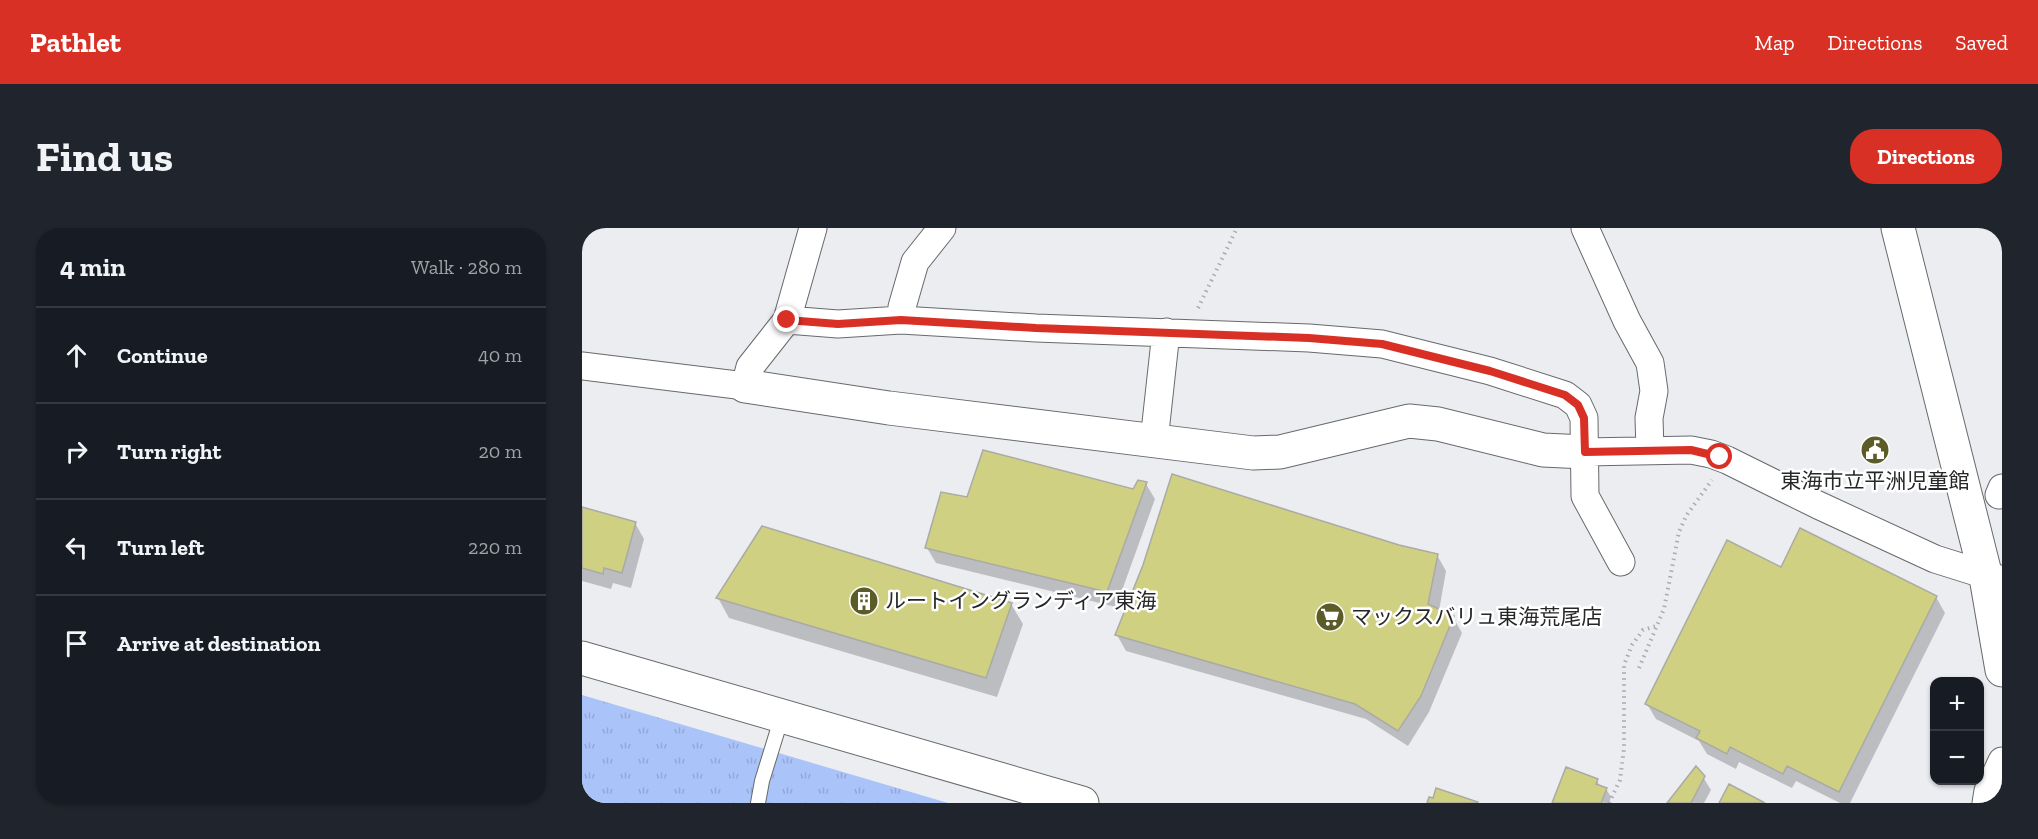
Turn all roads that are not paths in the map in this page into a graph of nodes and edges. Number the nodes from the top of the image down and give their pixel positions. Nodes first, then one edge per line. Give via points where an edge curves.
1 (813, 228) edge
2 (942, 228) edge
3 (1585, 228) edge
4 (1898, 228) edge
5 (787, 320) junction
6 (901, 320) junction
7 (1166, 332) junction
8 (582, 366) edge
9 (745, 386) junction
10 (1154, 441) junction
11 (1650, 450) junction
12 (1585, 452) junction
13 (1621, 562) dead end
14 (1994, 578) edge
15 (582, 658) edge
16 (2002, 670) edge
17 (782, 716) junction
18 (2002, 760) edge
19 (1035, 796) edge
20 (758, 803) edge
21 (1082, 803) edge
22 (1986, 803) edge

1 - 5 street
2 - 6 street via 915,262
3 - 11 street via 1650,363 1654,392 1649,418
4 - 14 street
5 - 6 street via 838,324
5 - 9 street via 750,367
6 - 7 street
7 - 10 street
7 - 12 street via 1382,344 1511,378 1565,395 1578,405 1584,418
8 - 9 street
9 - 10 street
10 - 12 street via 1253,453 1280,452 1409,421 1438,424 1543,450
11 - 12 street
11 - 14 street via 1691,450 1720,457 1935,559
12 - 13 street via 1585,496
14 - 16 street
15 - 17 street
17 - 19 street
17 - 20 lane
18 - 22 street
19 - 21 street

